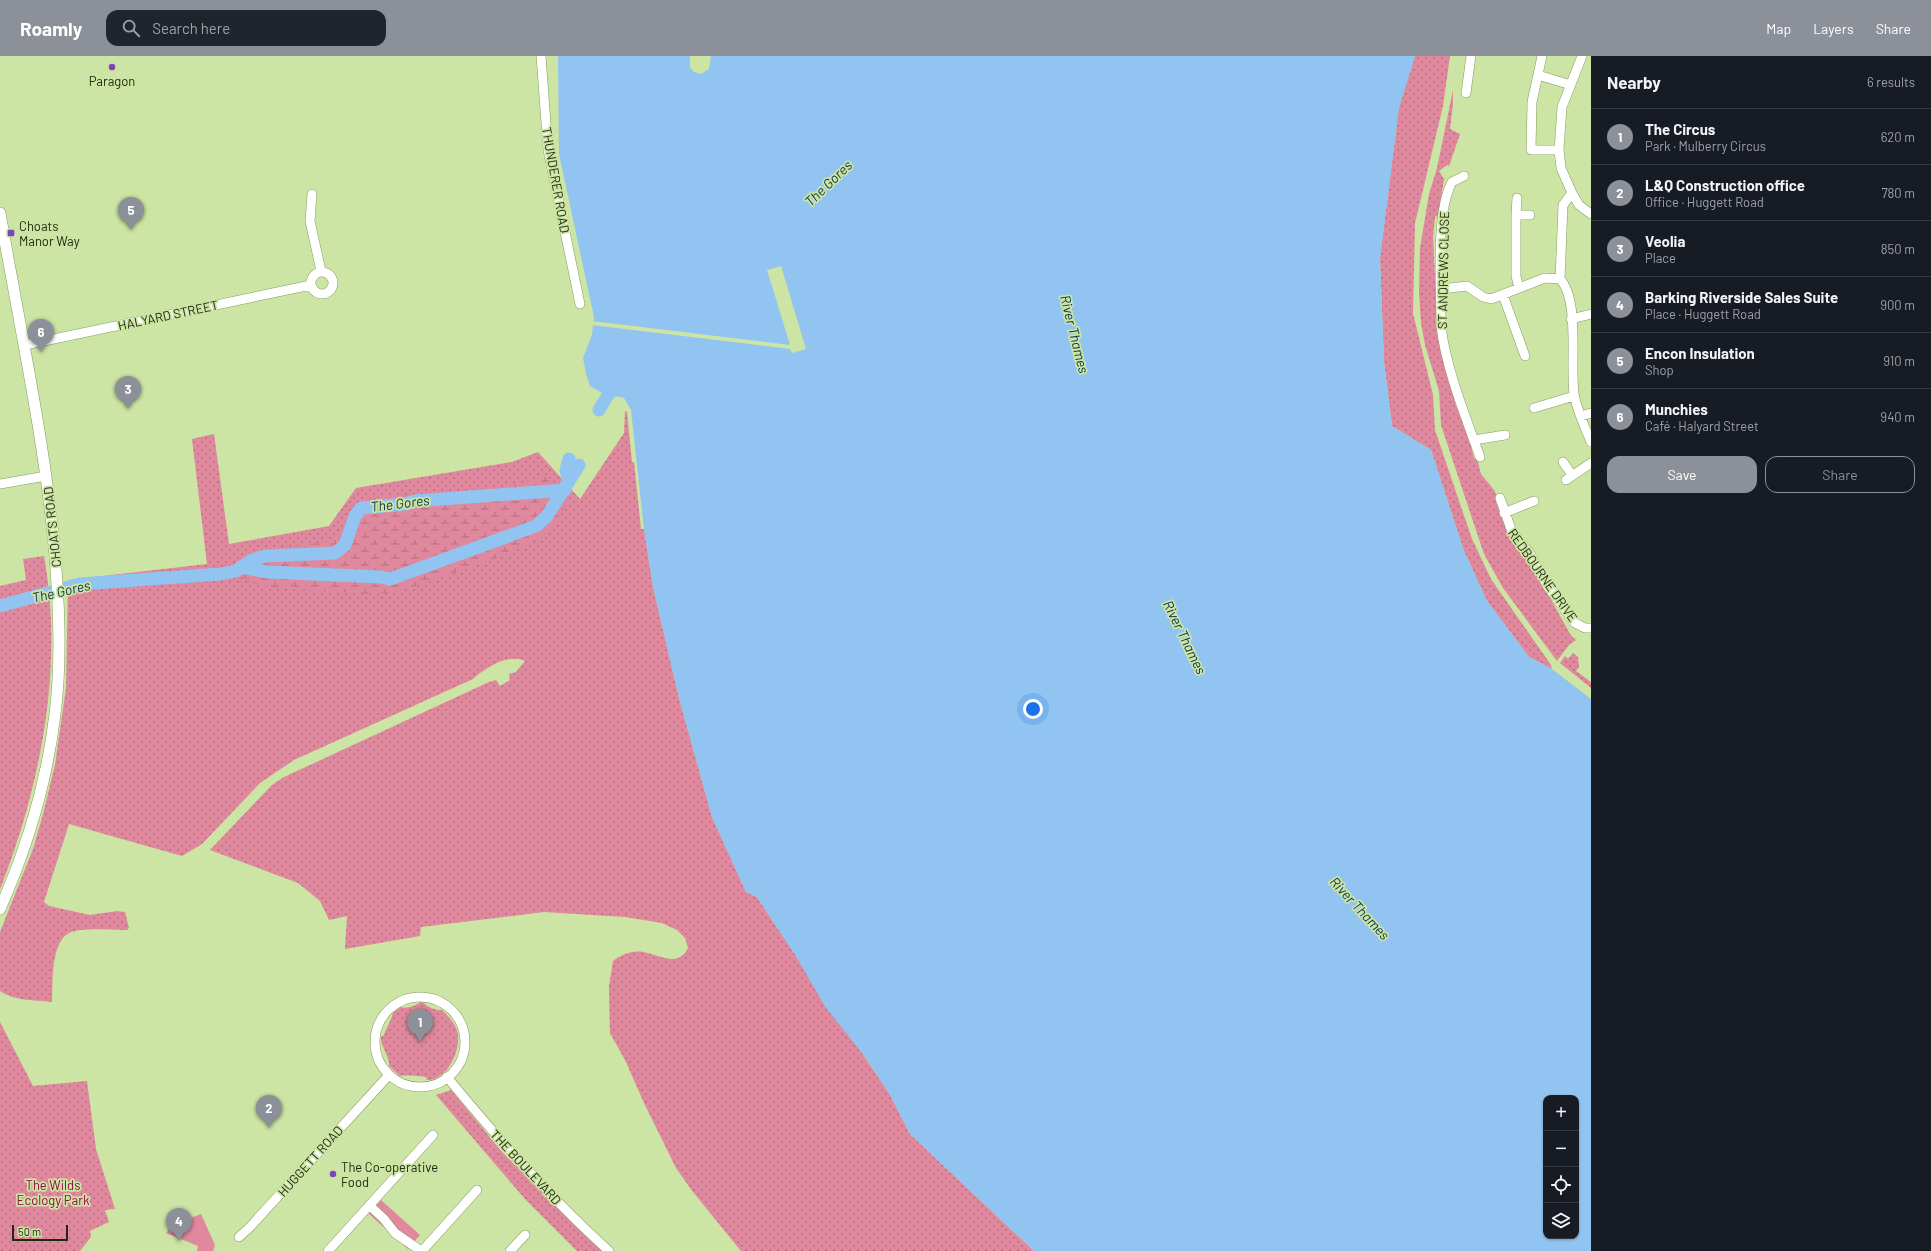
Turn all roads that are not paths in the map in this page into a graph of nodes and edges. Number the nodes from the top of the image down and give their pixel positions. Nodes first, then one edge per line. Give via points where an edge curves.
1 (541, 56) edge
2 (1471, 56) edge
3 (1542, 56) edge
4 (1585, 59) edge
5 (1538, 75) junction
6 (1571, 84) junction
7 (1466, 93) dead end
8 (1558, 150) junction
9 (1464, 176) dead end
10 (1572, 193) junction
11 (312, 194) dead end
12 (1517, 198) dead end
13 (0, 213) edge
14 (1591, 214) edge
15 (1516, 215) junction
16 (1530, 215) dead end
17 (4, 255) edge
18 (321, 271) junction
19 (1560, 279) junction
20 (311, 285) junction
21 (1519, 288) junction
22 (1440, 289) junction
23 (1503, 295) junction
24 (580, 304) dead end
25 (1591, 314) edge
26 (1571, 319) junction
27 (26, 345) junction
28 (1525, 356) dead end
29 (1574, 396) junction
30 (1534, 408) dead end
31 (1591, 413) edge
32 (1581, 416) junction
33 (1505, 436) dead end
34 (1474, 440) junction
35 (1591, 442) edge
36 (1480, 456) dead end
37 (1563, 462) dead end
38 (1591, 463) edge
39 (46, 476) junction
40 (0, 484) edge
41 (1500, 498) dead end
42 (1534, 501) dead end
43 (1504, 513) junction
44 (1591, 628) edge
45 (0, 909) edge
46 (389, 1075) junction
47 (447, 1077) junction
48 (433, 1135) dead end
49 (477, 1190) dead end
50 (369, 1205) junction
51 (525, 1235) dead end
52 (239, 1237) dead end
53 (328, 1251) edge
54 (422, 1251) edge
55 (510, 1251) edge
56 (609, 1251) edge

1 - 24 street, THUNDERER ROAD via 548,150
2 - 7 street
3 - 5 street
4 - 6 street
5 - 6 street
5 - 8 street via 1532,102 1531,150
6 - 8 street via 1562,107
8 - 10 street via 1561,168
9 - 22 street, ST ANDREWS CLOSE via 1452,182 1445,198 1441,226
10 - 14 street via 1579,205
10 - 19 street via 1563,205
11 - 18 street via 310,221
12 - 15 street
13 - 17 street, CHOATS ROAD
15 - 16 street
15 - 21 street via 1516,276
17 - 27 street, CHOATS ROAD
18 - 20 street via 314,274
18 - 20 street via 328,273 337,281 324,294 317,293
19 - 21 street via 1545,278
19 - 26 street via 1567,289
20 - 27 street, HALYARD STREET
21 - 23 street
22 - 23 street via 1467,286 1488,299
22 - 34 street, ST ANDREWS CLOSE via 1442,336
23 - 28 street
25 - 26 street
26 - 29 street
27 - 39 street, CHOATS ROAD
29 - 30 street
29 - 32 street
31 - 32 street
32 - 35 street
33 - 34 street
34 - 36 street, ST ANDREWS CLOSE
37 - 38 street via 1569,478
39 - 40 street
39 - 45 street, CHOATS ROAD via 59,600 55,714 42,787 22,854
41 - 43 street, REDBOURNE DRIVE
42 - 43 street, REDBOURNE DRIVE
43 - 44 street, REDBOURNE DRIVE via 1513,534 1529,552 1548,587 1575,623
46 - 47 street via 399,1082 424,1087 436,1084
46 - 47 street via 376,1052 378,1026 384,1014 394,1005 407,999 422,997 436,1000 449,1008 463,1030 462,1056 456,1068
46 - 52 street, HUGGETT ROAD
47 - 56 street, THE BOULEVARD via 510,1152
48 - 50 street
49 - 54 street
50 - 53 street
50 - 54 street via 384,1218 395,1233
51 - 55 street

